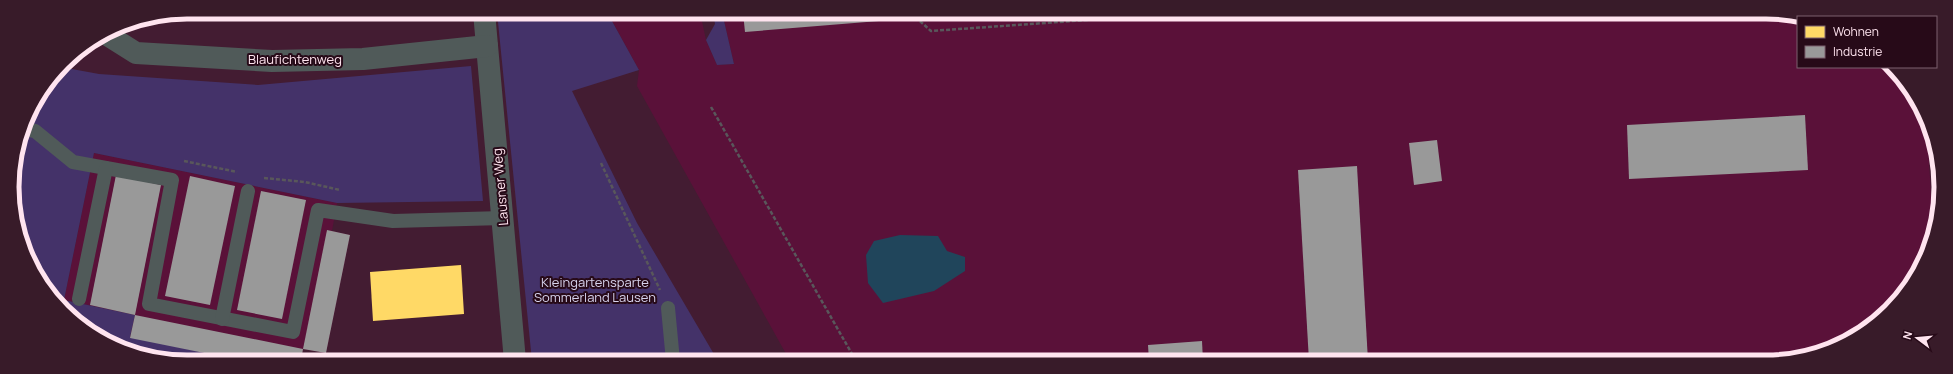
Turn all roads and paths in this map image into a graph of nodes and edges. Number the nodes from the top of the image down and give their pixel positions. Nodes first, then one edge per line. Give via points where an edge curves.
1 (485, 19) edge
2 (918, 19) edge
3 (1102, 19) edge
4 (111, 37) edge
5 (488, 46) junction
6 (711, 107) dead end
7 (29, 130) edge
8 (181, 160) dead end
9 (601, 163) dead end
10 (106, 168) junction
11 (240, 173) dead end
12 (263, 178) dead end
13 (248, 191) dead end
14 (348, 192) dead end
15 (503, 218) junction
16 (79, 299) dead end
17 (668, 308) joint
18 (222, 319) junction
19 (513, 355) edge
20 (672, 355) edge
21 (853, 355) edge

1 - 5 street, Lausner Weg
2 - 3 path via 931,31
4 - 5 street, Blaufichtenweg via 136,53 272,61 363,59
5 - 15 street, Lausner Weg
6 - 21 path
7 - 10 lane via 35,131 73,162
8 - 11 path
9 - 17 path
10 - 16 lane
10 - 18 lane via 172,180 149,304
12 - 14 path via 305,182
13 - 18 lane
15 - 18 lane via 393,221 318,210 293,332
15 - 19 street, Lausner Weg
17 - 20 lane

